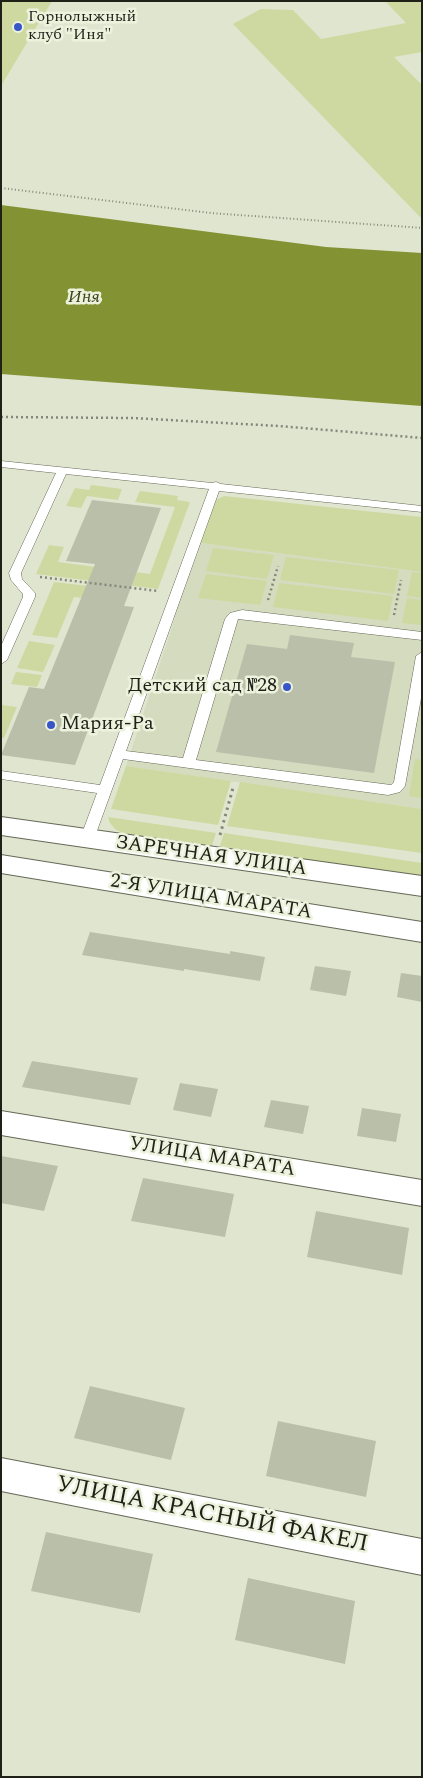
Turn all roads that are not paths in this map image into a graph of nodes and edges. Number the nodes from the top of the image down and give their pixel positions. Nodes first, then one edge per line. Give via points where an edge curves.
1 (1, 464) edge
2 (62, 471) junction
3 (216, 486) junction
4 (422, 509) edge
5 (422, 636) edge
6 (422, 656) edge
7 (1, 660) edge
8 (118, 754) junction
9 (188, 764) junction
10 (1, 775) edge
11 (105, 790) junction
12 (1, 826) edge
13 (87, 839) junction
14 (1, 864) edge
15 (422, 886) edge
16 (422, 932) edge
17 (1, 1123) edge
18 (422, 1192) edge
19 (1, 1474) edge
20 (422, 1557) edge

1 - 2 lane
2 - 3 lane
2 - 7 lane via 15,573 29,597
3 - 4 lane
3 - 8 lane
5 - 9 lane via 242,614 234,616
6 - 9 lane via 400,783 396,789
8 - 9 lane
8 - 11 lane
10 - 11 lane
11 - 13 lane
12 - 13 street, ЗАРЕЧНАЯ УЛИЦА
13 - 15 street, ЗАРЕЧНАЯ УЛИЦА
14 - 16 street, 2-Я УЛИЦА МАРАТА
17 - 18 street, УЛИЦА МАРАТА
19 - 20 street, УЛИЦА КРАСНЫЙ ФАКЕЛ

